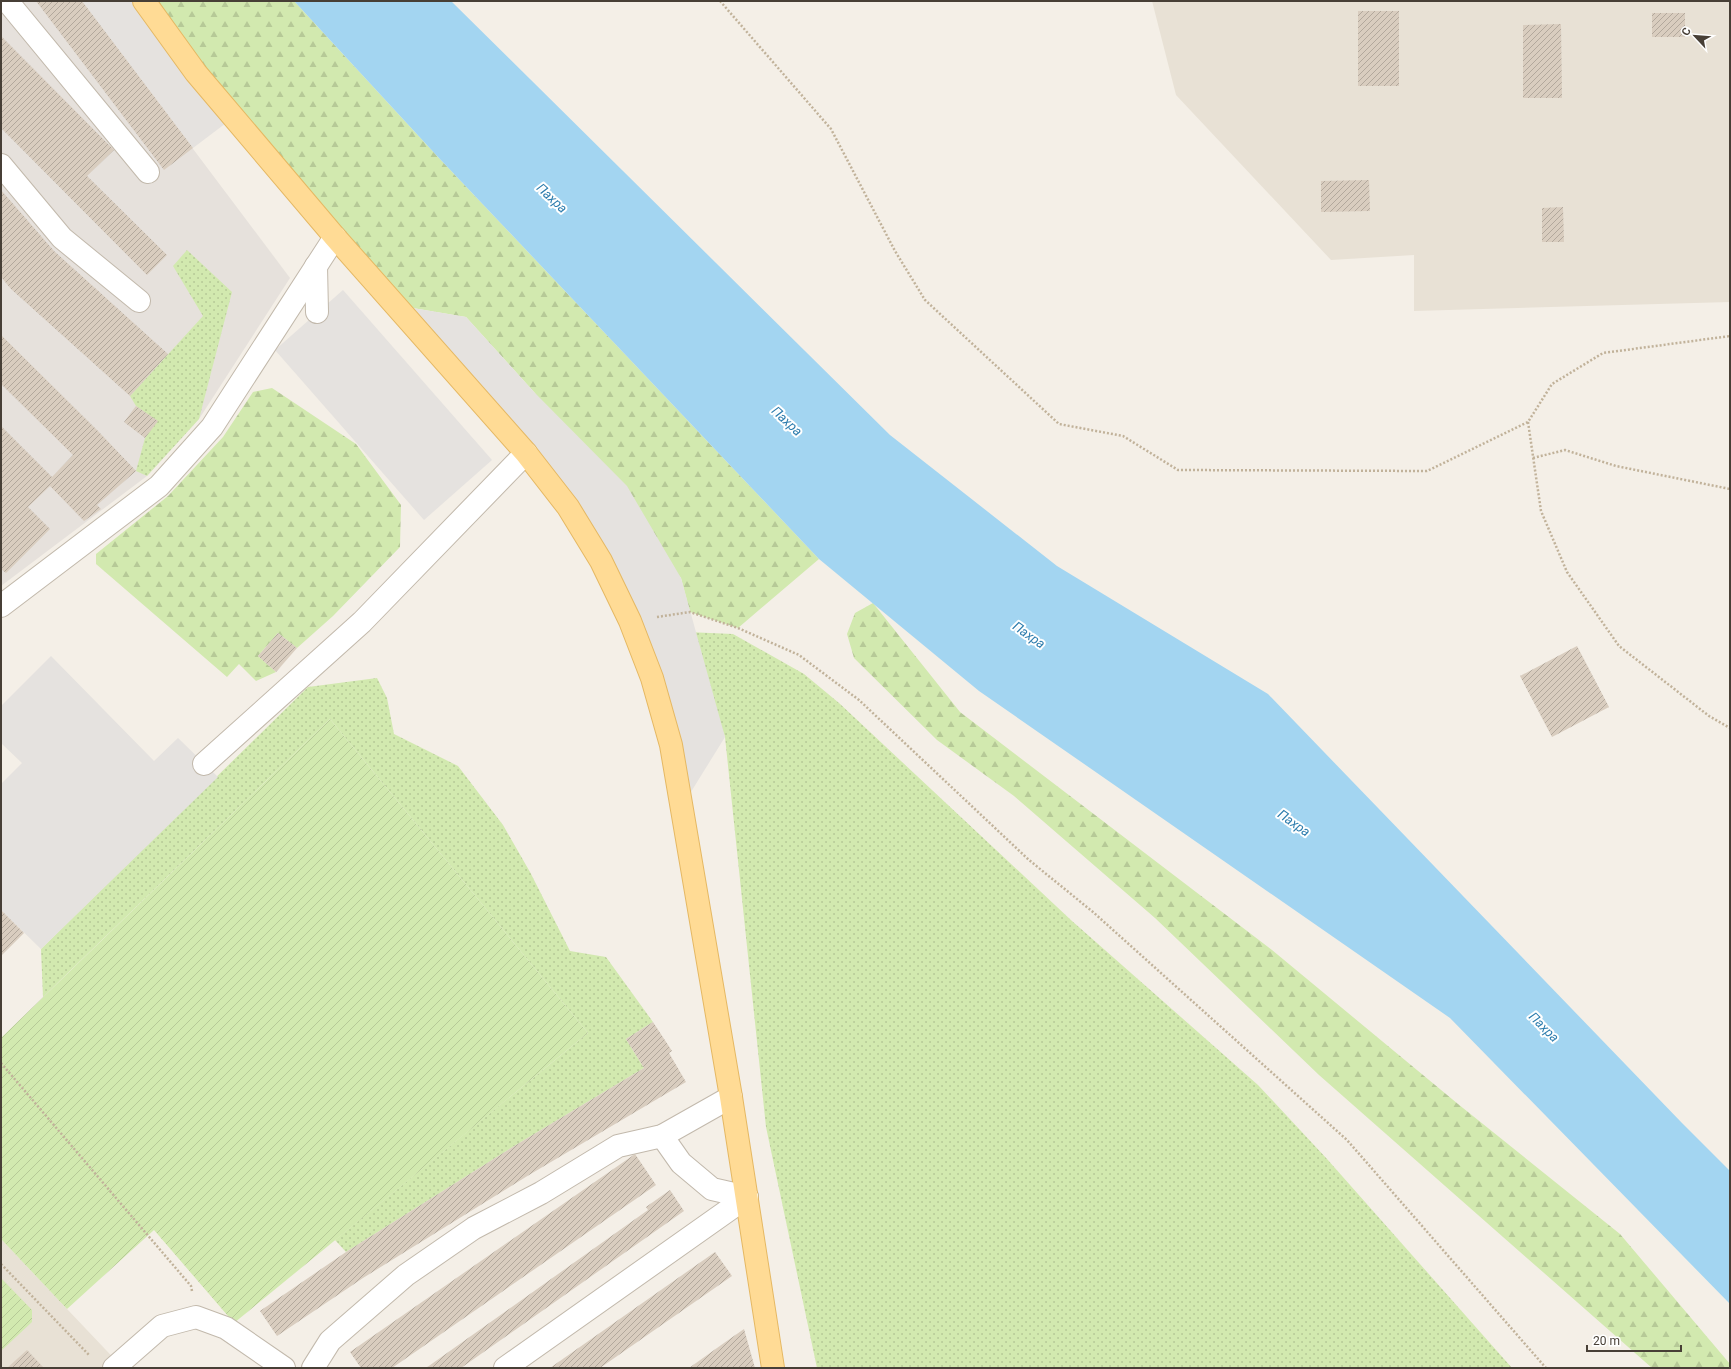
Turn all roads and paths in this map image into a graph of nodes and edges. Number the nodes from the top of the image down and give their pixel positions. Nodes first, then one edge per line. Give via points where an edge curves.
1 (7, 1) edge
2 (144, 1) edge
3 (720, 1) edge
4 (1, 165) edge
5 (148, 172) dead end
6 (335, 236) junction
7 (316, 266) junction
8 (139, 300) dead end
9 (317, 312) dead end
10 (1730, 336) edge
11 (1528, 422) junction
12 (526, 453) junction
13 (1533, 458) junction
14 (1730, 488) edge
15 (1, 606) edge
16 (630, 621) junction
17 (1730, 728) edge
18 (204, 764) dead end
19 (1, 1063) edge
20 (731, 1097) junction
21 (662, 1136) junction
22 (747, 1197) junction
23 (1, 1264) edge
24 (196, 1317) junction
25 (91, 1357) dead end
26 (114, 1368) edge
27 (284, 1368) edge
28 (313, 1368) edge
29 (505, 1368) edge
30 (773, 1368) edge
31 (1546, 1368) edge

1 - 5 lane
2 - 6 main road via 196,73
3 - 11 path via 831,129 894,251 925,300 1059,424 1123,436 1178,470 1326,471 1427,470
4 - 8 lane via 62,238
6 - 7 lane
6 - 12 main road
7 - 9 lane
7 - 15 lane via 212,427 159,486
10 - 11 path via 1603,353 1552,384
11 - 13 path
12 - 16 main road via 568,507 601,561
12 - 18 lane via 362,622
13 - 14 path via 1564,450 1616,466
13 - 17 path via 1541,511 1568,572 1619,646 1709,716
16 - 20 main road via 652,678 671,744
16 - 31 path via 690,612 731,625 799,656 859,700 1028,860 1092,912 1347,1140
19 - 24 path via 191,1286
20 - 21 lane
20 - 22 main road
21 - 22 lane via 680,1163 712,1189
21 - 28 lane via 618,1146 541,1193 474,1228 406,1275 330,1341
22 - 29 lane
22 - 30 main road
23 - 25 path
24 - 26 lane via 162,1326
24 - 27 lane via 226,1328

